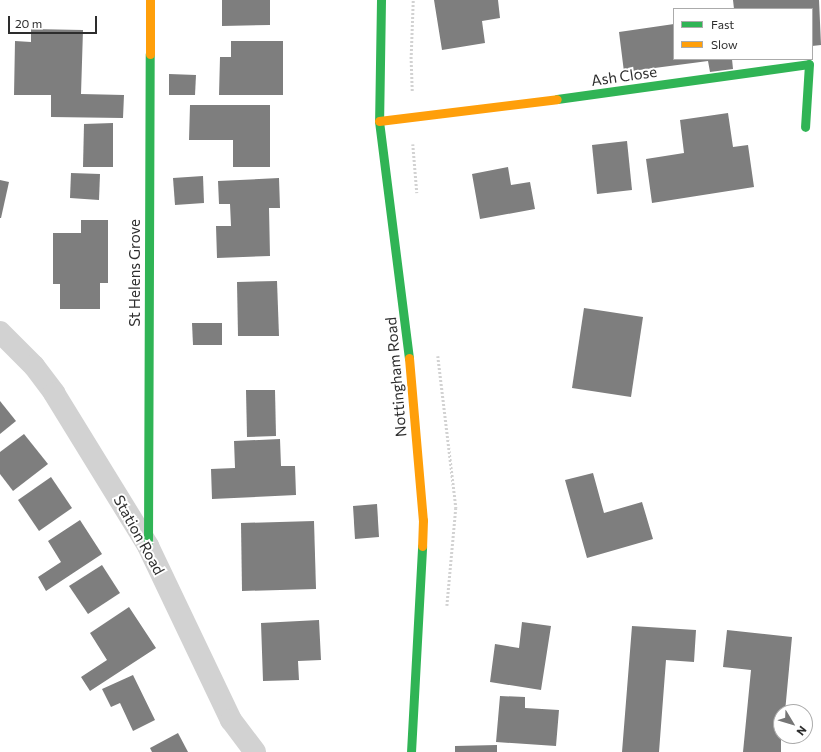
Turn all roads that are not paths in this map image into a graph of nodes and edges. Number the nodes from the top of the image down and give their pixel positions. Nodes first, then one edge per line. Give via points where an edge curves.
1 (150, 0) edge
2 (381, 0) edge
3 (379, 121) junction
4 (805, 127) dead end
5 (0, 332) edge
6 (148, 546) junction
7 (255, 752) edge
8 (411, 752) edge

1 - 6 street, St Helens Grove
2 - 3 street, Nottingham Road
3 - 4 street, Ash Close via 809,64
3 - 8 street, Nottingham Road via 408,347 423,520
5 - 6 street, Station Road via 34,366 54,393
6 - 7 street, Station Road via 232,720

